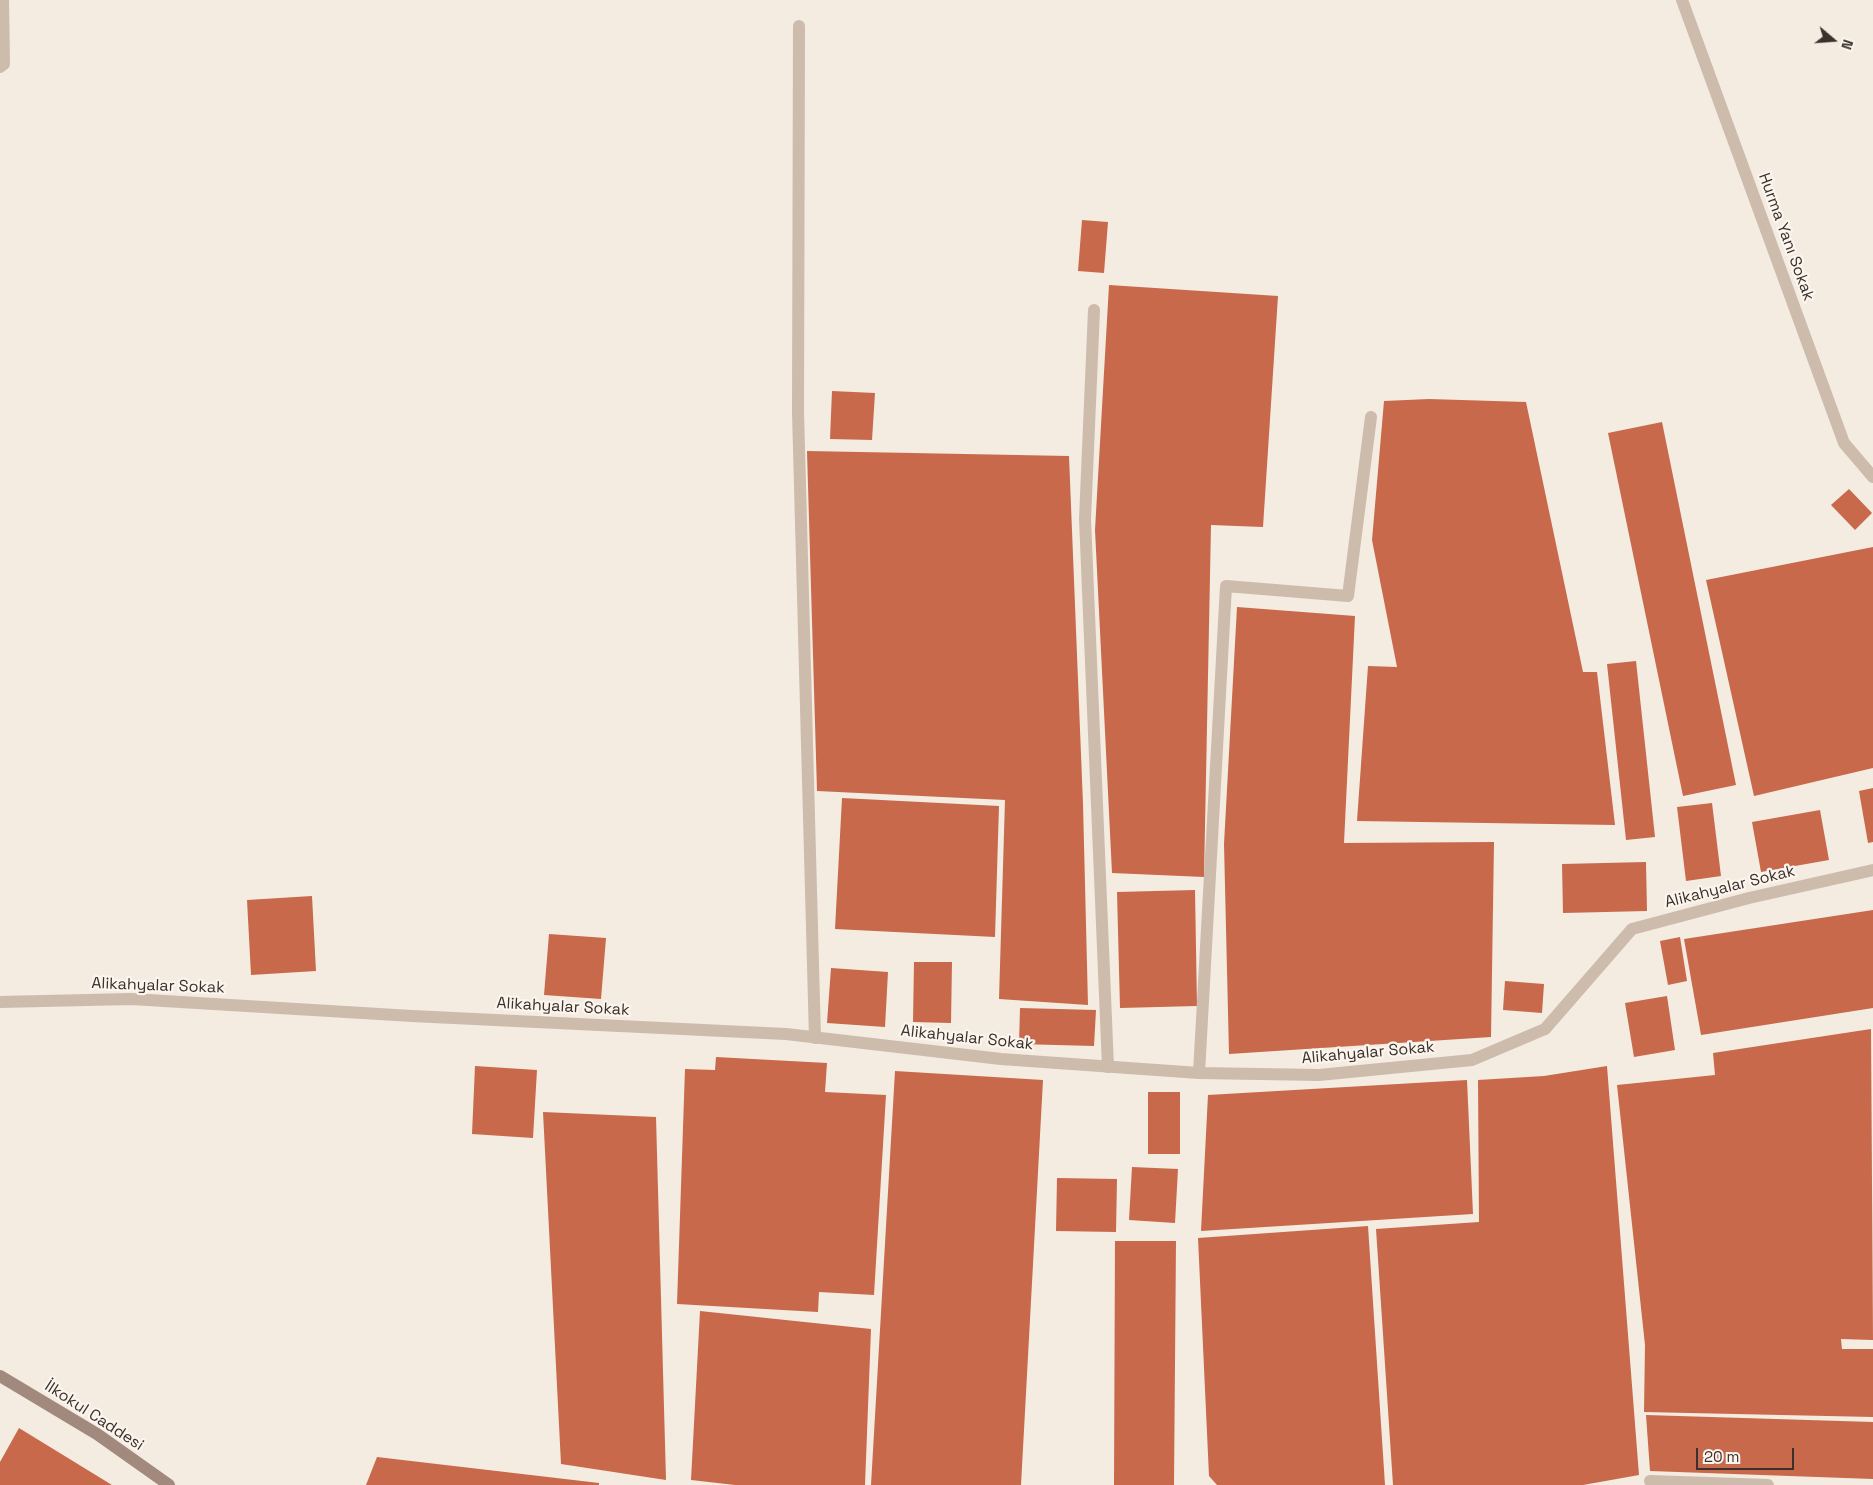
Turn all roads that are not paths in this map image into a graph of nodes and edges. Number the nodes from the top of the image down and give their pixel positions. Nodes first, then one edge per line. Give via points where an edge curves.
1 (3, 0) edge
2 (1682, 0) edge
3 (799, 26) dead end
4 (0, 67) edge
5 (1094, 310) dead end
6 (1370, 417) dead end
7 (1873, 476) edge
8 (1873, 870) edge
9 (0, 1002) edge
10 (815, 1038) junction
11 (1108, 1067) junction
12 (1199, 1074) junction
13 (0, 1376) edge
14 (1650, 1481) dead end
15 (169, 1485) edge
16 (1768, 1485) edge

1 - 4 street via 4,64
2 - 7 street, Hurma Yanı Sokak via 1844,443
3 - 10 street via 798,412
5 - 11 street via 1084,519
6 - 12 street via 1348,596 1226,586
8 - 12 street, Alikahyalar Sokak via 1632,929 1545,1030 1472,1060 1319,1075
9 - 10 street, Alikahyalar Sokak via 131,999
10 - 11 street, Alikahyalar Sokak
11 - 12 street, Alikahyalar Sokak
13 - 15 street, İlkokul Caddesi via 96,1434
14 - 16 street

